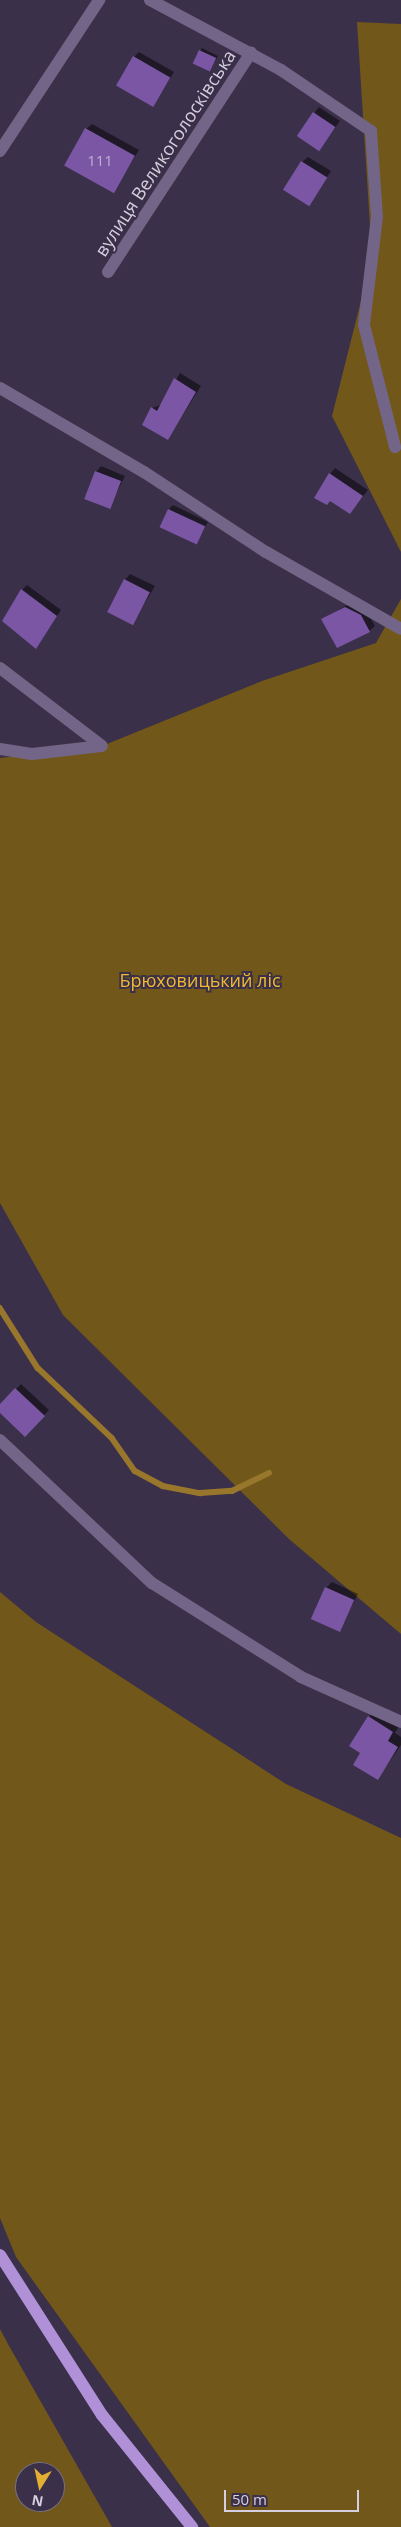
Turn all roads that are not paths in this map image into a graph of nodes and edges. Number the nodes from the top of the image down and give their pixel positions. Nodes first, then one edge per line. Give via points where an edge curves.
1 (98, 0) edge
2 (150, 0) edge
3 (251, 53) junction
4 (0, 151) edge
5 (108, 272) dead end
6 (0, 388) edge
7 (395, 447) dead end
8 (401, 629) edge
9 (0, 668) edge
10 (0, 749) edge
11 (0, 1440) edge
12 (401, 1722) edge
13 (0, 2255) edge
14 (192, 2527) edge

1 - 4 street
2 - 3 street, вулиця Великоголосківська
3 - 5 street, вулиця Великоголосківська
3 - 7 street, вулиця Великоголосківська via 371,131 377,217 364,325
6 - 8 street via 144,472 266,552
9 - 10 street via 102,746 32,754
11 - 12 street via 152,1583 301,1677
13 - 14 main road via 102,2415

